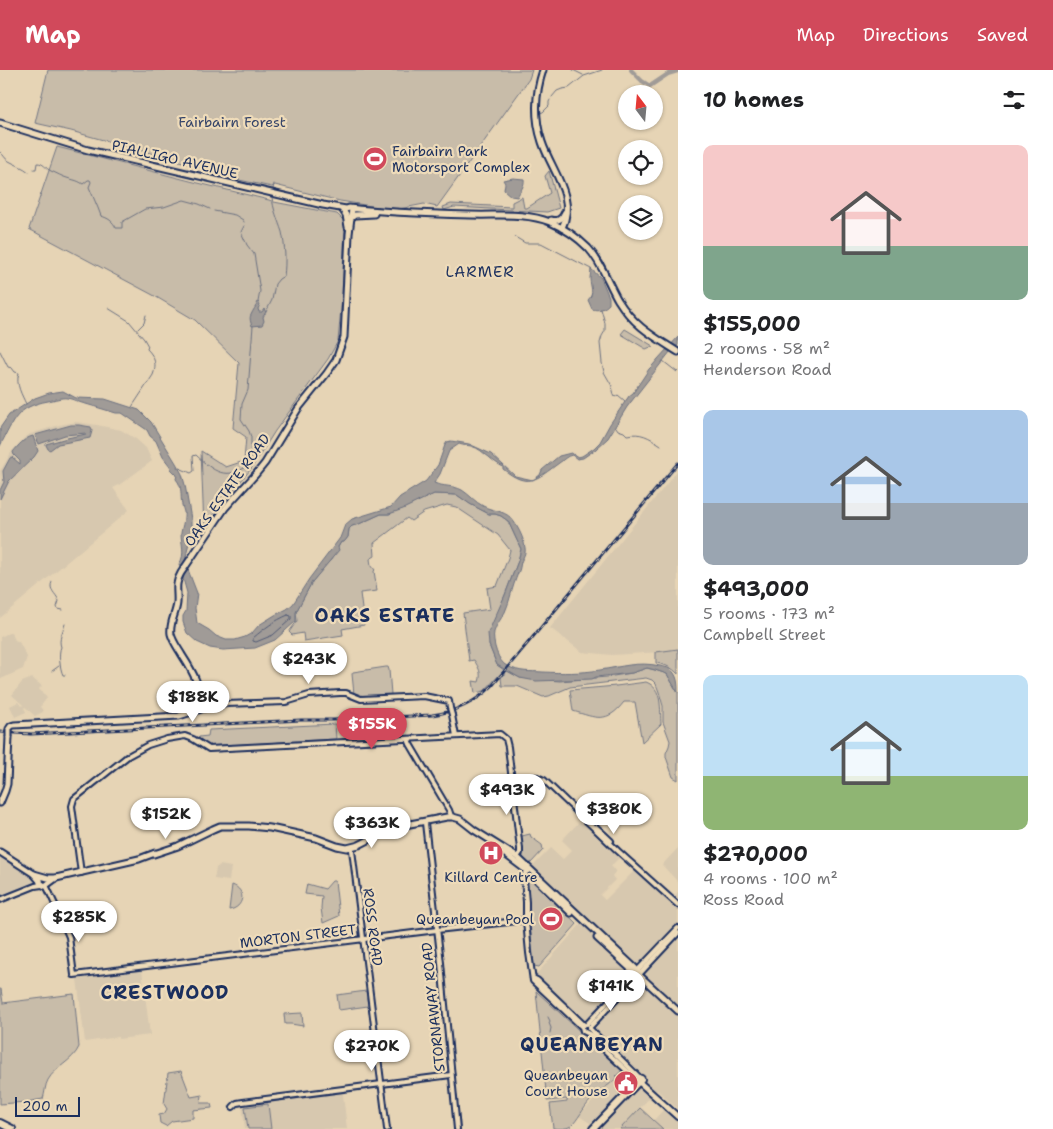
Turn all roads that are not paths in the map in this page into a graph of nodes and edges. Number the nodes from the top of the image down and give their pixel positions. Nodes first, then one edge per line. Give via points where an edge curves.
1 (543, 70) edge
2 (0, 123) edge
3 (567, 206) junction
4 (349, 211) junction
5 (403, 213) junction
6 (567, 213) junction
7 (530, 217) junction
8 (562, 228) junction
9 (349, 230) junction
10 (583, 244) junction
11 (678, 352) edge
12 (201, 709) junction
13 (456, 736) junction
14 (408, 739) junction
15 (512, 779) junction
16 (0, 803) edge
17 (450, 817) junction
18 (423, 823) junction
19 (352, 849) junction
20 (501, 849) junction
21 (1, 853) edge
22 (517, 858) junction
23 (528, 870) junction
24 (81, 872) junction
25 (44, 881) junction
26 (0, 900) edge
27 (678, 906) edge
28 (526, 920) junction
29 (678, 928) edge
30 (437, 930) junction
31 (678, 933) edge
32 (364, 939) junction
33 (637, 973) junction
34 (678, 1011) edge
35 (587, 1027) junction
36 (451, 1074) junction
37 (641, 1081) junction
38 (382, 1084) junction
39 (233, 1107) dead end
40 (611, 1112) junction
41 (678, 1116) edge
42 (0, 1123) edge
43 (12, 1129) edge
44 (388, 1129) edge
45 (457, 1129) edge
46 (593, 1129) edge
47 (598, 1129) edge

1 - 3 main road via 537,97 538,127
2 - 4 main road, PIALLIGO AVENUE via 88,150
3 - 6 main road
3 - 7 main road via 556,221
4 - 5 main road, PIALLIGO AVENUE
4 - 5 main road, PIALLIGO AVENUE via 355,215
4 - 9 main road, OAKS ESTATE ROAD
4 - 9 main road via 346,215
5 - 7 main road, PIALLIGO AVENUE
6 - 8 main road
6 - 10 main road via 567,225
7 - 8 main road, PIALLIGO AVENUE
8 - 10 main road, PIALLIGO AVENUE
9 - 12 main road, OAKS ESTATE ROAD via 344,337 336,360 298,409 261,468 225,508 177,583 177,606 171,632 196,680
10 - 11 main road via 600,264 630,317
12 - 13 street, bridge via 226,704 289,702 309,695 340,693 361,699 424,696 449,701
12 - 16 main road, bridge via 179,716 11,726 7,784
13 - 14 street
13 - 15 street via 500,734 506,739
14 - 17 street
14 - 24 street via 209,749 186,736 160,741 138,750 73,802
15 - 22 street via 520,849
15 - 27 street via 542,778
17 - 18 main road
17 - 20 main road via 461,820
18 - 19 main road via 394,827
18 - 30 street, STORNAWAY ROAD
19 - 24 main road via 336,849 321,839 270,828 215,826 154,854
19 - 32 street, ROSS ROAD
20 - 22 main road
20 - 23 main road
21 - 25 main road
22 - 23 main road
23 - 28 street via 524,879
23 - 33 main road
24 - 25 main road
25 - 26 street
25 - 32 street, MORTON STREET via 69,937 74,976
28 - 30 street, MORTON STREET
28 - 35 street via 533,978
29 - 33 street
30 - 32 street, MORTON STREET
30 - 36 street, STORNAWAY ROAD
31 - 33 street
32 - 38 street, ROSS ROAD
33 - 34 main road
33 - 35 street
35 - 37 street via 596,1042
36 - 38 street
36 - 45 street, STORNAWAY ROAD
37 - 40 highway
37 - 41 main road
38 - 39 street via 243,1102
38 - 44 street, ROSS ROAD
40 - 46 highway
40 - 47 highway
42 - 43 highway

